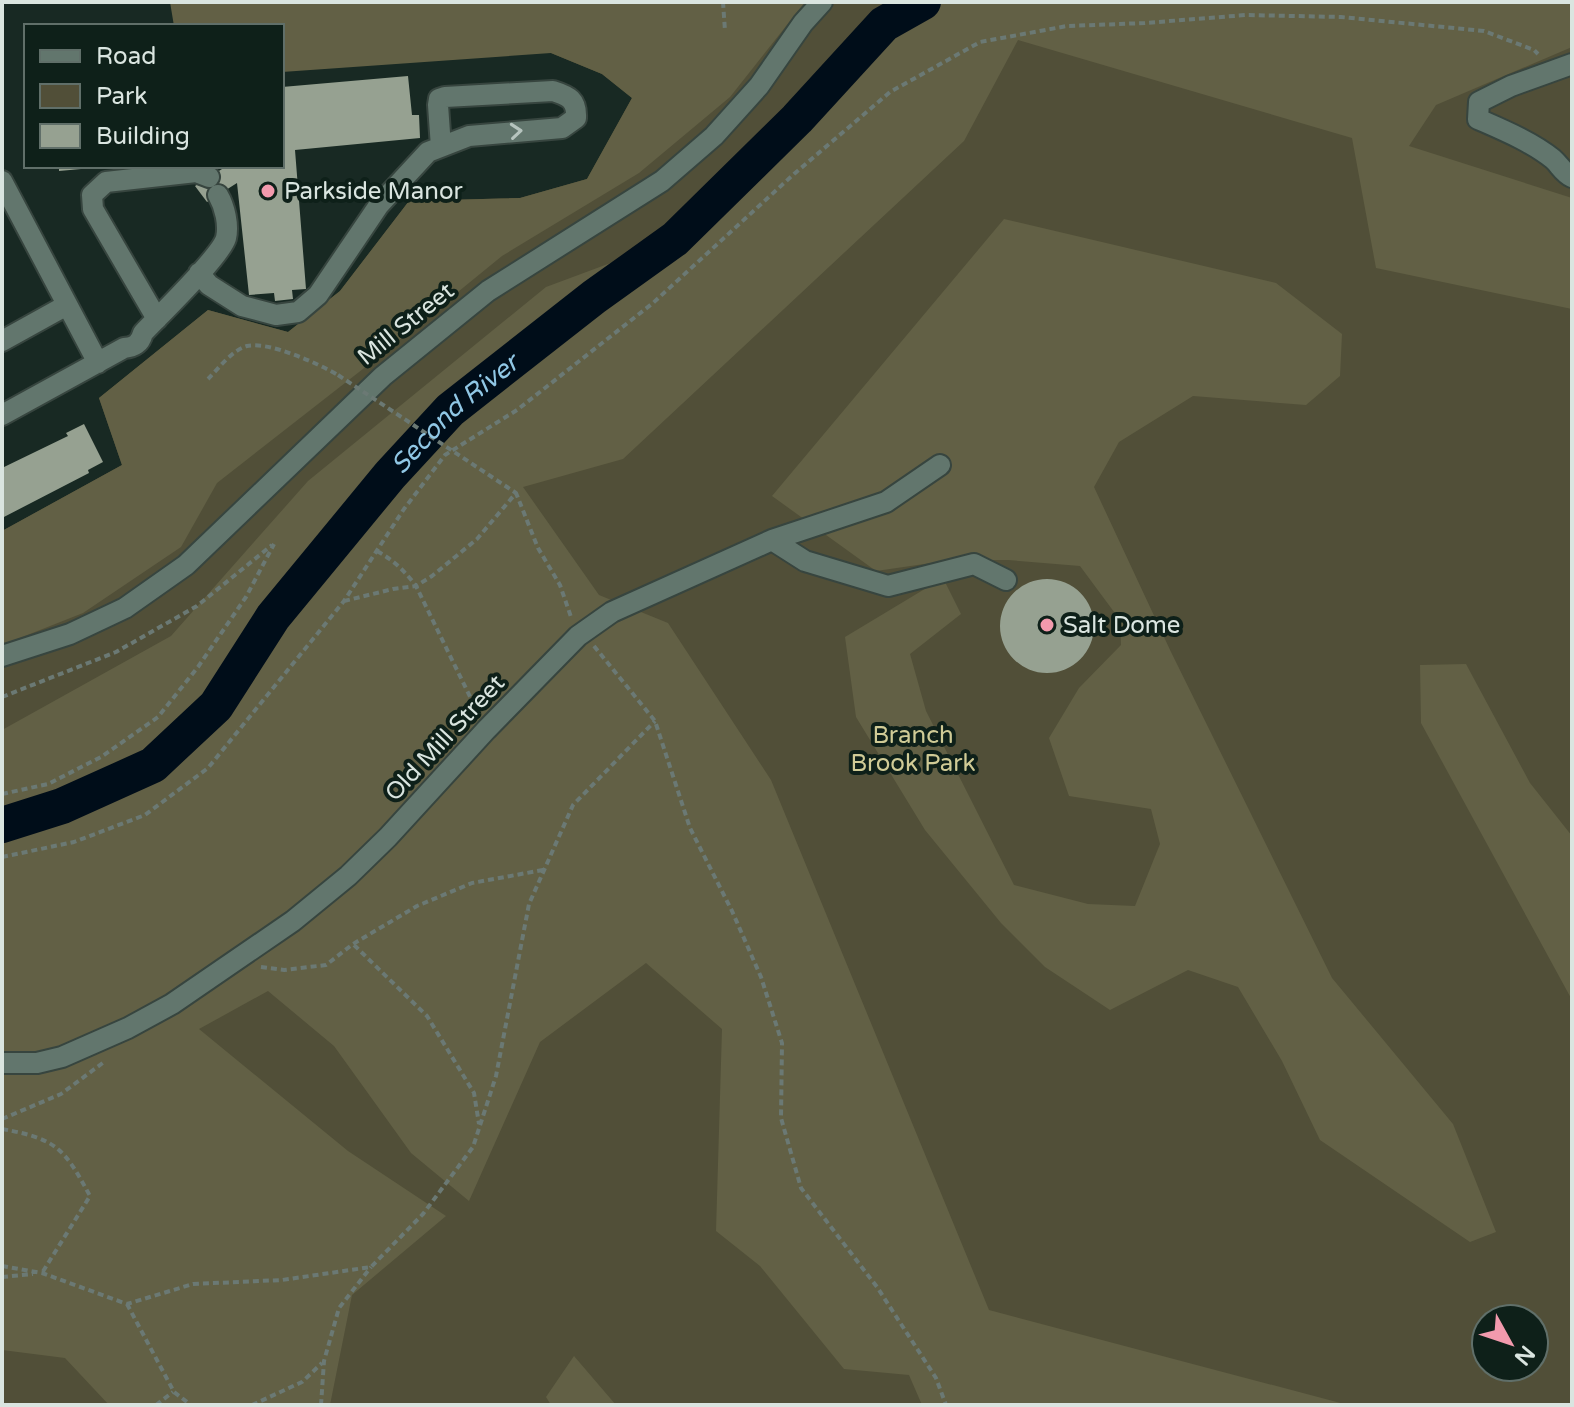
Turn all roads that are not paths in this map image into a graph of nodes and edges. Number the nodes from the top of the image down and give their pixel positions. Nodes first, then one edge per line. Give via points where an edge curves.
1 (822, 2) edge
2 (1563, 68) edge
3 (441, 147) junction
4 (1572, 177) edge
5 (2, 181) edge
6 (199, 273) junction
7 (67, 305) junction
8 (150, 326) junction
9 (2, 341) edge
10 (98, 363) junction
11 (2, 414) edge
12 (940, 465) dead end
13 (772, 540) junction
14 (1006, 580) dead end
15 (2, 656) edge
16 (2, 1063) edge

1 - 15 street, Mill Street via 714,136 662,181 488,291 383,376 186,565 125,608 70,634
2 - 4 street via 1479,102 1478,119 1553,159
3 -> 3 street via 469,136 562,128 576,118 577,107 569,96 553,91 445,97 438,105
3 - 6 street via 428,152 379,205 318,295 298,312 276,315 242,306
5 - 7 street
6 - 8 street
6 - 8 street via 226,240 223,204 214,186 196,172 106,182 95,189 91,201
7 - 9 street
7 - 10 street
8 - 10 street via 122,339 122,348
10 - 11 street
12 - 13 street, Old Mill Street via 886,502
13 - 14 street via 805,561 888,586 974,564
13 - 16 street, Old Mill Street via 612,612 583,632 348,876 293,921 172,1004 62,1057

